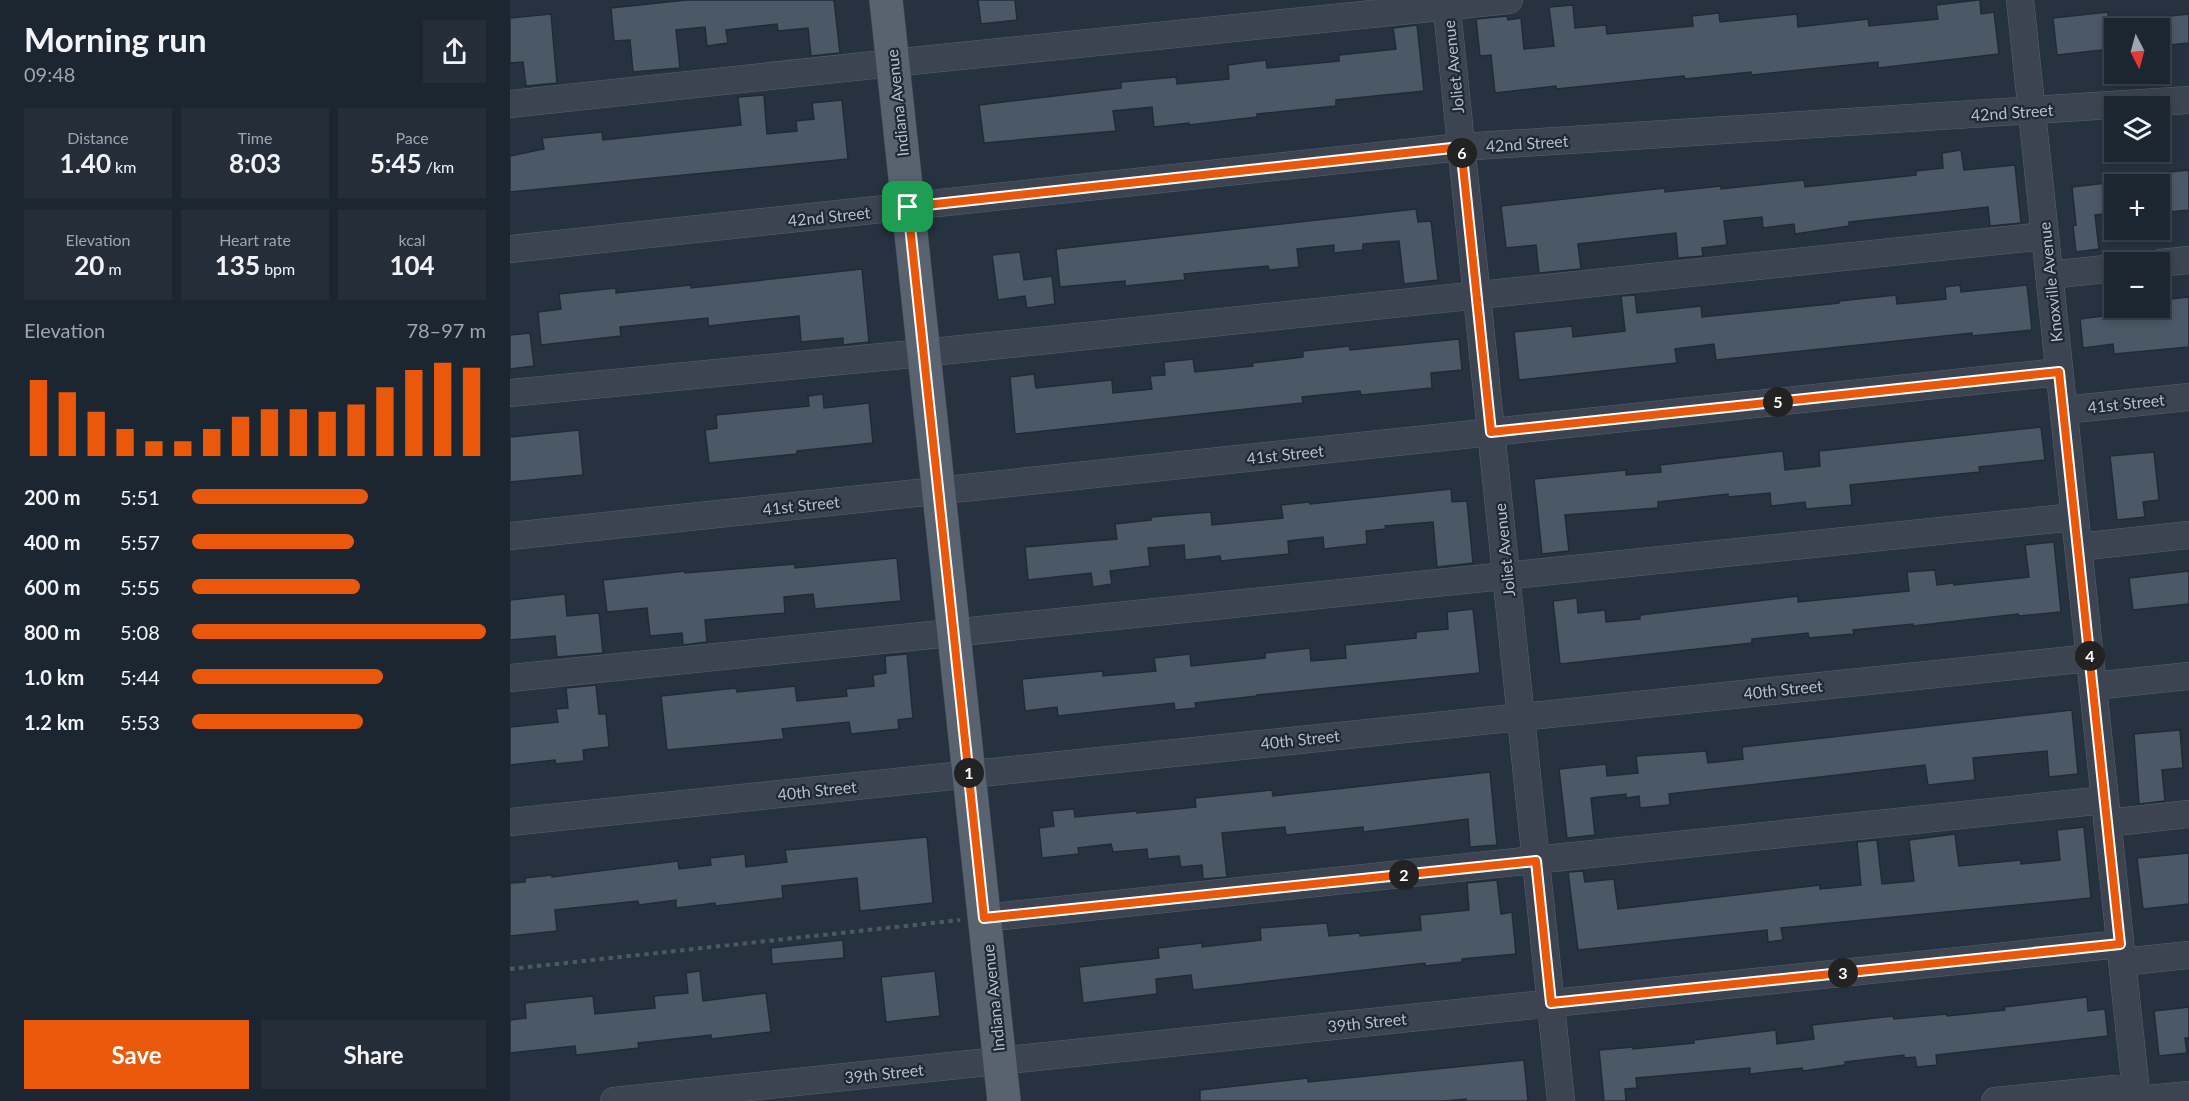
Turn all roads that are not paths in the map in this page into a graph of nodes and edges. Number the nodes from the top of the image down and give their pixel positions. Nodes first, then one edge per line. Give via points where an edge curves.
1 (886, 0) edge
2 (1509, 0) edge
3 (2020, 0) edge
4 (1446, 3) edge
5 (892, 63) junction
6 (2189, 100) edge
7 (510, 104) edge
8 (2032, 110) junction
9 (1461, 147) junction
10 (908, 207) junction
11 (2045, 236) junction
12 (510, 249) edge
13 (2189, 260) edge
14 (2170, 262) edge
15 (2104, 269) edge
16 (2049, 275) junction
17 (1477, 294) junction
18 (923, 353) junction
19 (2059, 372) junction
20 (510, 393) edge
21 (2189, 397) edge
22 (2064, 410) junction
23 (1491, 432) junction
24 (938, 490) junction
25 (2075, 518) junction
26 (2189, 535) edge
27 (510, 536) edge
28 (2078, 547) junction
29 (1506, 574) junction
30 (954, 634) junction
31 (2090, 658) junction
32 (2189, 676) edge
33 (510, 678) edge
34 (2093, 686) junction
35 (1521, 716) junction
36 (969, 774) junction
37 (2106, 811) junction
38 (2189, 814) edge
39 (510, 822) edge
40 (1536, 861) junction
41 (984, 918) junction
42 (2121, 953) junction
43 (2189, 955) edge
44 (1551, 1003) junction
45 (1000, 1060) junction
46 (2189, 1095) edge
47 (2136, 1096) edge
48 (614, 1101) edge
49 (1004, 1101) edge
50 (1561, 1101) edge
51 (1995, 1101) edge

1 - 5 main road, Indiana Avenue
2 - 4 street
3 - 8 street, Knoxville Avenue
4 - 5 street
4 - 9 street, Joliet Avenue
5 - 7 street
5 - 10 main road, Indiana Avenue
6 - 8 street, 42nd Street
8 - 9 street, 42nd Street
8 - 11 street, Knoxville Avenue
9 - 10 street, 42nd Street
9 - 17 street, Joliet Avenue
10 - 12 street, 42nd Street
10 - 18 main road, Indiana Avenue
11 - 16 street, Knoxville Avenue
11 - 17 street
13 - 14 street
15 - 16 street
16 - 19 street, Knoxville Avenue
17 - 18 street
17 - 23 street, Joliet Avenue
18 - 20 street
18 - 24 main road, Indiana Avenue
19 - 22 street, Knoxville Avenue
19 - 23 street, 41st Street
21 - 22 street, 41st Street
22 - 25 street, Knoxville Avenue
23 - 24 street, 41st Street
23 - 29 street, Joliet Avenue
24 - 27 street, 41st Street
24 - 30 main road, Indiana Avenue
25 - 28 street, Knoxville Avenue
25 - 29 street
26 - 28 street
28 - 31 street, Knoxville Avenue
29 - 30 street
29 - 35 street, Joliet Avenue
30 - 33 street
30 - 36 main road, Indiana Avenue
31 - 34 street, Knoxville Avenue
31 - 35 street, 40th Street
32 - 34 street
34 - 37 street, Knoxville Avenue
35 - 36 street, 40th Street
35 - 40 street, Joliet Avenue
36 - 39 street, 40th Street
36 - 41 main road, Indiana Avenue
37 - 38 street
37 - 40 street
37 - 42 street, Knoxville Avenue
40 - 41 street
40 - 44 street, Joliet Avenue
41 - 45 main road, Indiana Avenue
42 - 43 street, 39th Street
42 - 44 street, 39th Street
42 - 47 street, Knoxville Avenue
44 - 45 street, 39th Street
44 - 50 street, Joliet Avenue
45 - 48 street, 39th Street
45 - 49 main road, Indiana Avenue
46 - 47 street
47 - 51 street

